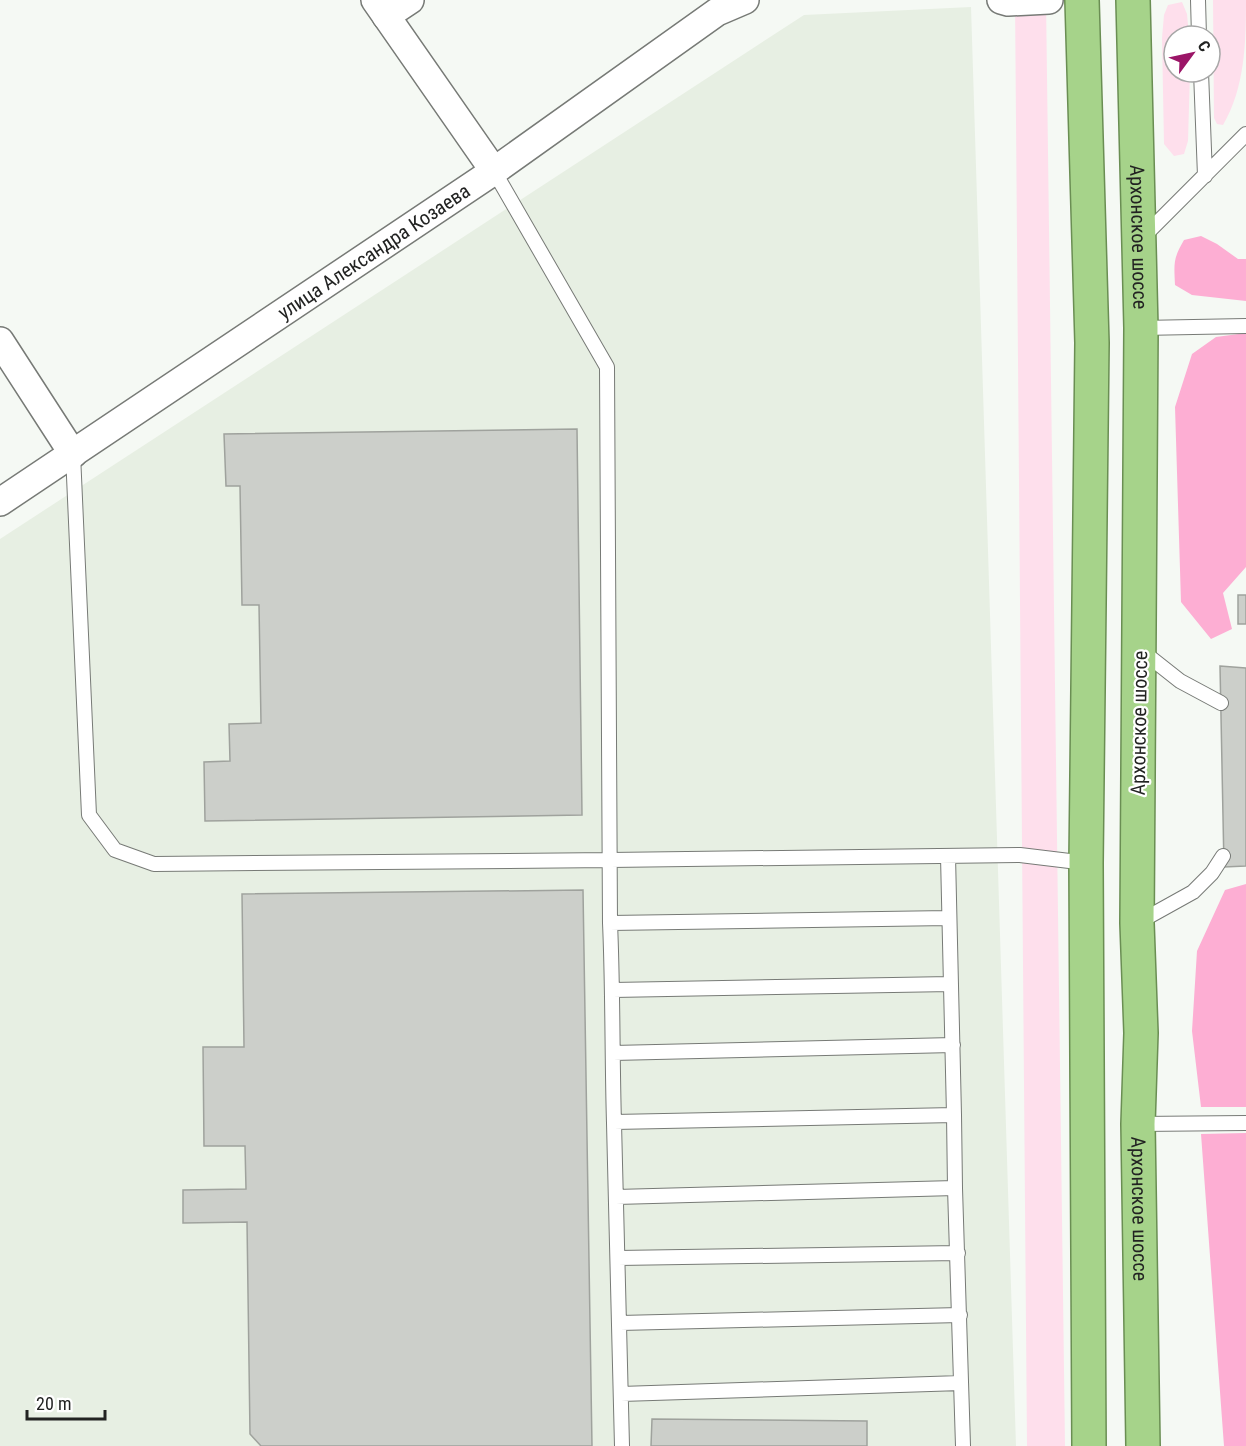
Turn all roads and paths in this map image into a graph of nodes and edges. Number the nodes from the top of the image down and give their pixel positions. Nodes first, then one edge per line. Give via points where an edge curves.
1 (410, 0) edge
2 (745, 0) edge
3 (1001, 0) edge
4 (1049, 0) edge
5 (1082, 0) edge
6 (1133, 0) edge
7 (1197, 0) edge
8 (381, 8) edge
9 (1198, 24) edge
10 (1201, 84) edge
11 (1246, 134) edge
12 (494, 171) junction
13 (1205, 176) junction
14 (1139, 241) junction
15 (1246, 326) edge
16 (1141, 328) junction
17 (0, 341) edge
18 (73, 454) junction
19 (0, 502) edge
20 (1140, 650) junction
21 (1221, 703) dead end
22 (948, 856) junction
23 (1223, 856) dead end
24 (610, 860) junction
25 (1086, 863) junction
26 (950, 918) junction
27 (610, 923) junction
28 (1137, 923) junction
29 (951, 984) junction
30 (613, 990) junction
31 (953, 1045) junction
32 (613, 1053) junction
33 (954, 1114) junction
34 (614, 1122) junction
35 (1246, 1123) edge
36 (1138, 1124) junction
37 (955, 1188) junction
38 (616, 1197) junction
39 (958, 1253) junction
40 (618, 1258) junction
41 (960, 1315) junction
42 (620, 1323) junction
43 (962, 1383) junction
44 (621, 1394) junction
45 (622, 1446) edge
46 (963, 1446) edge
47 (1089, 1446) edge
48 (1143, 1446) edge

1 - 8 street
2 - 12 street, улица Александра Козаева via 717,12
3 - 4 street
5 - 25 highway via 1092,343
6 - 14 highway, Архонское шоссе
7 - 9 lane
8 - 12 street
10 - 13 lane
11 - 13 lane
12 - 18 street, улица Александра Козаева
12 - 24 lane via 607,367
13 - 14 lane
14 - 16 highway, Архонское шоссе
15 - 16 lane
16 - 20 highway, Архонское шоссе
17 - 18 street
18 - 19 street, улица Александра Козаева
18 - 24 lane via 89,816 115,850 154,864
20 - 21 lane via 1180,681
20 - 28 highway, Архонское шоссе
22 - 24 lane
22 - 25 lane via 1020,855
22 - 26 lane
23 - 28 lane via 1193,892
24 - 27 lane
25 - 47 highway
26 - 27 lane
26 - 29 lane
27 - 30 lane
28 - 36 highway, Архонское шоссе via 1141,1033
29 - 30 lane
29 - 31 lane
30 - 32 lane
31 - 32 lane
31 - 33 lane
32 - 34 lane
33 - 34 lane
33 - 37 lane
34 - 38 lane
35 - 36 lane
36 - 48 highway, Архонское шоссе
37 - 38 lane
37 - 39 lane
38 - 40 lane
39 - 40 lane
39 - 41 lane
40 - 42 lane
41 - 42 lane
41 - 43 lane
42 - 44 lane
43 - 44 lane
43 - 46 lane
44 - 45 lane

